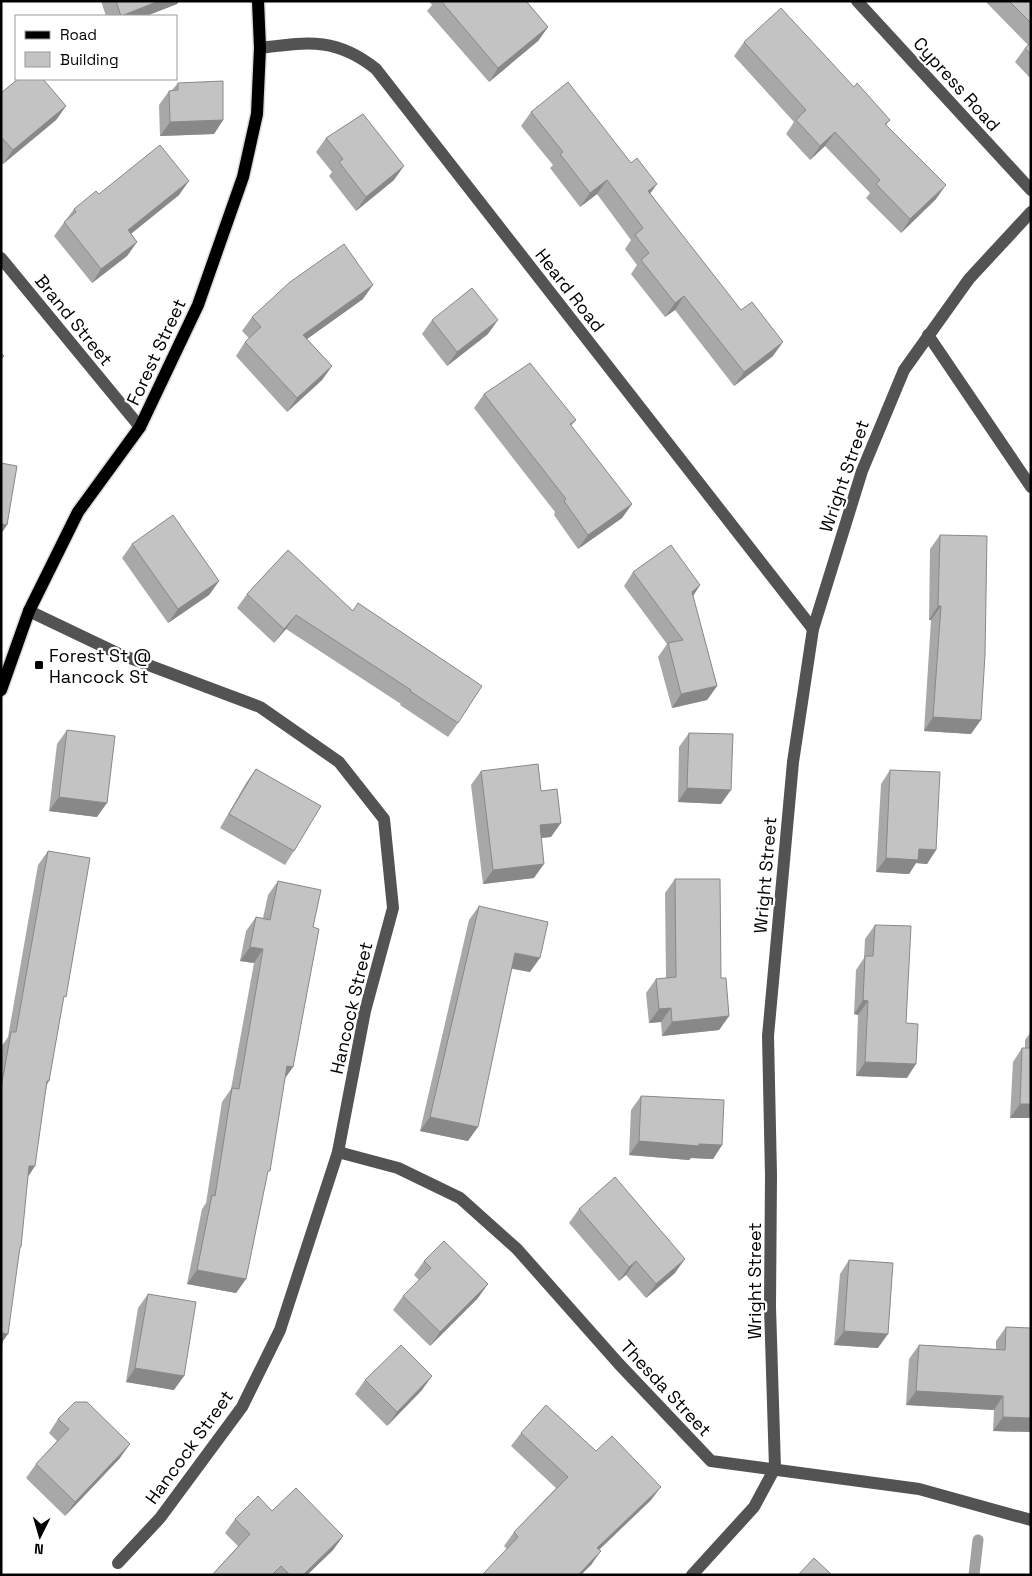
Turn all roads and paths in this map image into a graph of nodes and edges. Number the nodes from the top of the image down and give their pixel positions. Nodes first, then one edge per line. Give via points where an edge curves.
1 (258, 1) edge
2 (858, 1) edge
3 (260, 48) junction
4 (1031, 190) edge
5 (1031, 212) edge
6 (1, 258) edge
7 (928, 335) junction
8 (140, 427) junction
9 (1031, 487) edge
10 (29, 610) junction
11 (813, 629) junction
12 (1, 690) edge
13 (338, 1152) junction
14 (775, 1468) junction
15 (1031, 1520) edge
16 (118, 1563) dead end
17 (692, 1575) edge

1 - 3 main road, Forest Street
2 - 4 street, Cypress Road
3 - 8 main road, Forest Street via 257,114 243,177 198,305
3 - 11 street, Heard Road via 326,43 358,55 376,69
5 - 7 street, Wright Street via 969,279
6 - 8 street, Brand Street
7 - 9 street
7 - 11 street, Wright Street via 904,370 876,434
8 - 10 main road, Forest Street via 78,512
10 - 12 main road, Forest Street
10 - 13 street, Hancock Street via 119,654 260,707 339,762 384,819 393,908 365,1011
11 - 14 street, Wright Street via 793,762 768,1036
13 - 14 street, Thesda Street via 398,1168 460,1198 517,1249 711,1461
13 - 16 street, Hancock Street via 280,1330 242,1407 160,1518
14 - 15 street, Thesda Street via 919,1489
14 - 17 street via 754,1507

